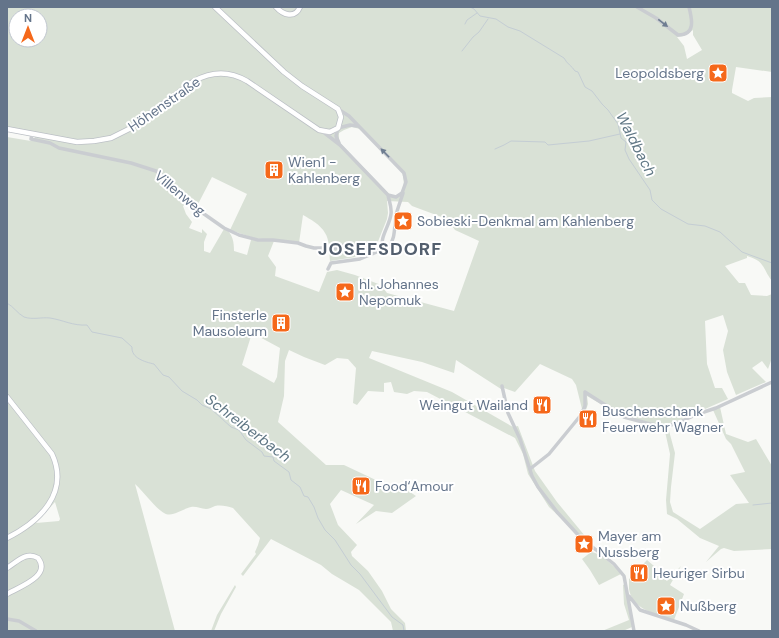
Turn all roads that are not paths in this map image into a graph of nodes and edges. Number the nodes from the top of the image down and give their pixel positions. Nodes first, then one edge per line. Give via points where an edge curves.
1 (215, 7) edge
2 (276, 7) edge
3 (300, 7) edge
4 (637, 7) edge
5 (689, 7) edge
6 (334, 106) junction
7 (314, 126) junction
8 (359, 126) junction
9 (338, 128) junction
10 (7, 129) edge
11 (32, 134) junction
12 (340, 145) junction
13 (405, 188) junction
14 (388, 195) junction
15 (383, 248) junction
16 (378, 251) junction
17 (328, 269) dead end
18 (772, 382) edge
19 (502, 386) dead end
20 (7, 397) edge
21 (530, 469) junction
22 (7, 538) edge
23 (7, 568) edge
24 (628, 593) junction
25 (7, 594) edge
26 (640, 610) junction
27 (632, 615) junction
28 (7, 619) edge
29 (36, 631) edge
30 (634, 631) edge
31 (699, 631) edge

1 - 6 street via 289,77
2 - 3 street via 289,15 297,12
4 -> 5 street via 682,35 691,28
6 - 8 street
6 - 9 street via 340,114
7 - 9 street, Höhenstraße via 328,132
7 - 11 street, Höhenstraße via 247,81 234,75 220,73 194,81 129,129 111,138 77,142
7 - 12 street, Höhenstraße
8 - 9 street, Höhenstraße
13 -> 8 street via 404,173
9 - 12 street via 336,138
10 - 11 street, Höhenstraße
11 - 16 street, Villenweg via 31,139 50,143 59,148 131,163 156,171 167,179 187,202 224,228 239,235 258,240 298,243 314,248 336,248 346,244
12 - 14 street, Höhenstraße
13 - 14 street via 398,196
13 - 15 street via 397,211 391,244 388,248
14 - 15 street via 391,215 382,242
15 - 16 street
16 - 17 street via 360,259 331,263
18 - 21 street via 716,408 665,426 624,417 584,392 585,406 581,415 549,454
19 - 21 street via 505,404
20 - 22 street via 54,458 57,469 57,484 52,499 41,514
21 - 24 street via 538,487 566,522 587,544 622,572
23 - 25 street via 30,555 38,558 42,566 37,577
24 - 26 street
24 - 27 street
26 - 27 street via 635,610
26 - 31 street
27 - 30 street
28 - 29 street via 19,621

